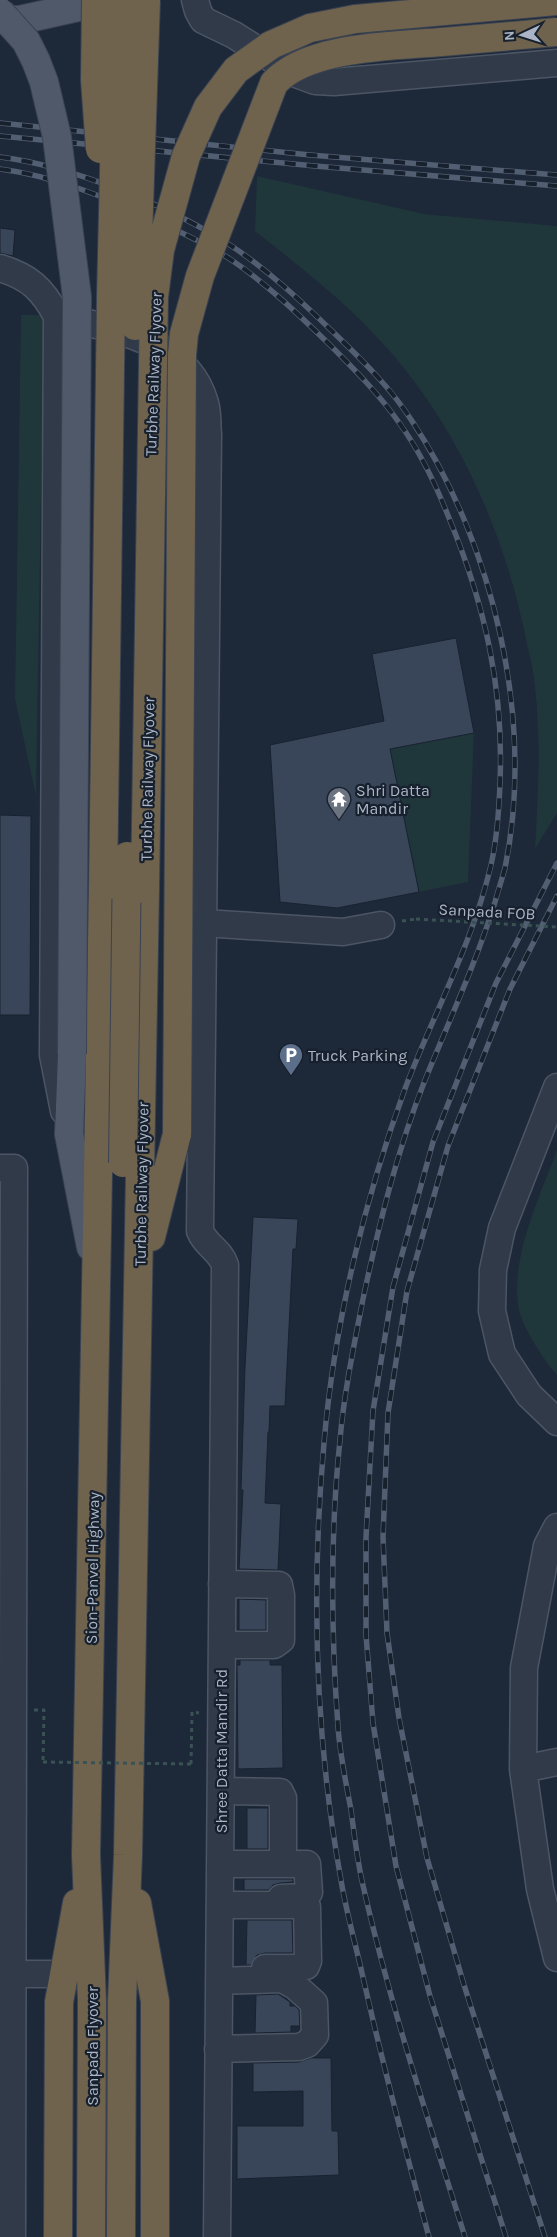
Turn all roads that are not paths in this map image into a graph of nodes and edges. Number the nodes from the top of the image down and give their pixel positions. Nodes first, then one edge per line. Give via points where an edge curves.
1 (96, 0) edge
2 (109, 0) edge
3 (118, 0) edge
4 (146, 0) edge
5 (196, 0) edge
6 (557, 2) edge
7 (0, 12) edge
8 (0, 20) edge
9 (557, 32) edge
10 (557, 63) edge
11 (0, 268) edge
12 (111, 297) junction
13 (57, 316) junction
14 (204, 923) junction
15 (381, 925) dead end
16 (557, 1087) edge
17 (69, 1134) junction
18 (0, 1168) edge
19 (141, 1212) junction
20 (98, 1282) junction
21 (139, 1285) junction
22 (557, 1422) edge
23 (7, 1476) edge
24 (557, 1527) edge
25 (222, 1584) junction
26 (222, 1645) junction
27 (557, 1762) edge
28 (523, 1769) junction
29 (229, 1791) junction
30 (86, 1855) junction
31 (128, 1855) junction
32 (228, 1864) junction
33 (283, 1864) junction
34 (228, 1902) junction
35 (557, 1958) edge
36 (225, 1973) junction
37 (6, 1974) edge
38 (64, 1974) junction
39 (6, 2013) edge
40 (218, 2049) junction
41 (6, 2084) edge
42 (12, 2237) edge
43 (58, 2237) edge
44 (92, 2237) edge
45 (121, 2237) edge
46 (155, 2237) edge
47 (217, 2237) edge

1 - 12 highway, bridge via 95,80
2 - 8 main road via 20,20
3 - 12 highway, bridge
4 - 19 highway, bridge via 135,297 123,1163
5 - 10 street via 203,20 234,35 296,74 315,81
6 - 19 highway, Turbhe Railway Flyover, bridge via 355,19 310,28 271,45 236,70 208,107 186,156 160,250 154,297
7 - 17 main road, bridge via 26,40 44,82 58,146 77,297
9 - 21 highway, Turbhe Railway Flyover, bridge via 358,49 319,57 283,73 274,83 200,276 184,334 182,355 177,1134
11 - 13 street via 18,273 44,293
12 - 20 highway, bridge
13 - 14 street via 145,340 162,348 192,373 205,404 208,434
13 - 17 street via 53,1054
14 - 15 street via 343,932
14 - 25 street, Shree Datta Mandir Rd via 200,1231 203,1239 222,1256 225,1265
16 - 22 street via 502,1228 493,1270 492,1311 502,1354 529,1395
17 - 20 main road
18 - 23 street via 14,1168
19 - 21 highway, Turbhe Railway Flyover
20 - 30 highway, Sion-Panvel Highway
21 - 31 highway
23 - 37 street
24 - 28 street via 547,1546 524,1668
25 - 26 street, Shree Datta Mandir Rd
25 - 26 street via 279,1585 281,1640 274,1646
26 - 29 street, Shree Datta Mandir Rd
27 - 28 street
28 - 35 street via 540,1890
29 - 32 street, Shree Datta Mandir Rd
29 - 33 street via 282,1794
30 - 38 highway
30 - 44 highway, Sanpada Flyover via 92,2002
31 - 45 highway, Sanpada Flyover via 122,2001
31 - 46 highway via 156,2001
32 - 33 street
32 - 34 street, Shree Datta Mandir Rd
33 - 34 street via 307,1864 309,1892 303,1898
34 - 36 street, Shree Datta Mandir Rd
34 - 36 street via 307,1907 308,1961 306,1966 298,1968
36 - 40 street, Shree Datta Mandir Rd
36 - 40 street via 289,1982 314,2003 315,2035 308,2044 299,2046
37 - 38 street
37 - 39 street
38 - 43 highway via 59,2002
39 - 41 street
40 - 47 street, Shree Datta Mandir Rd
41 - 42 street

